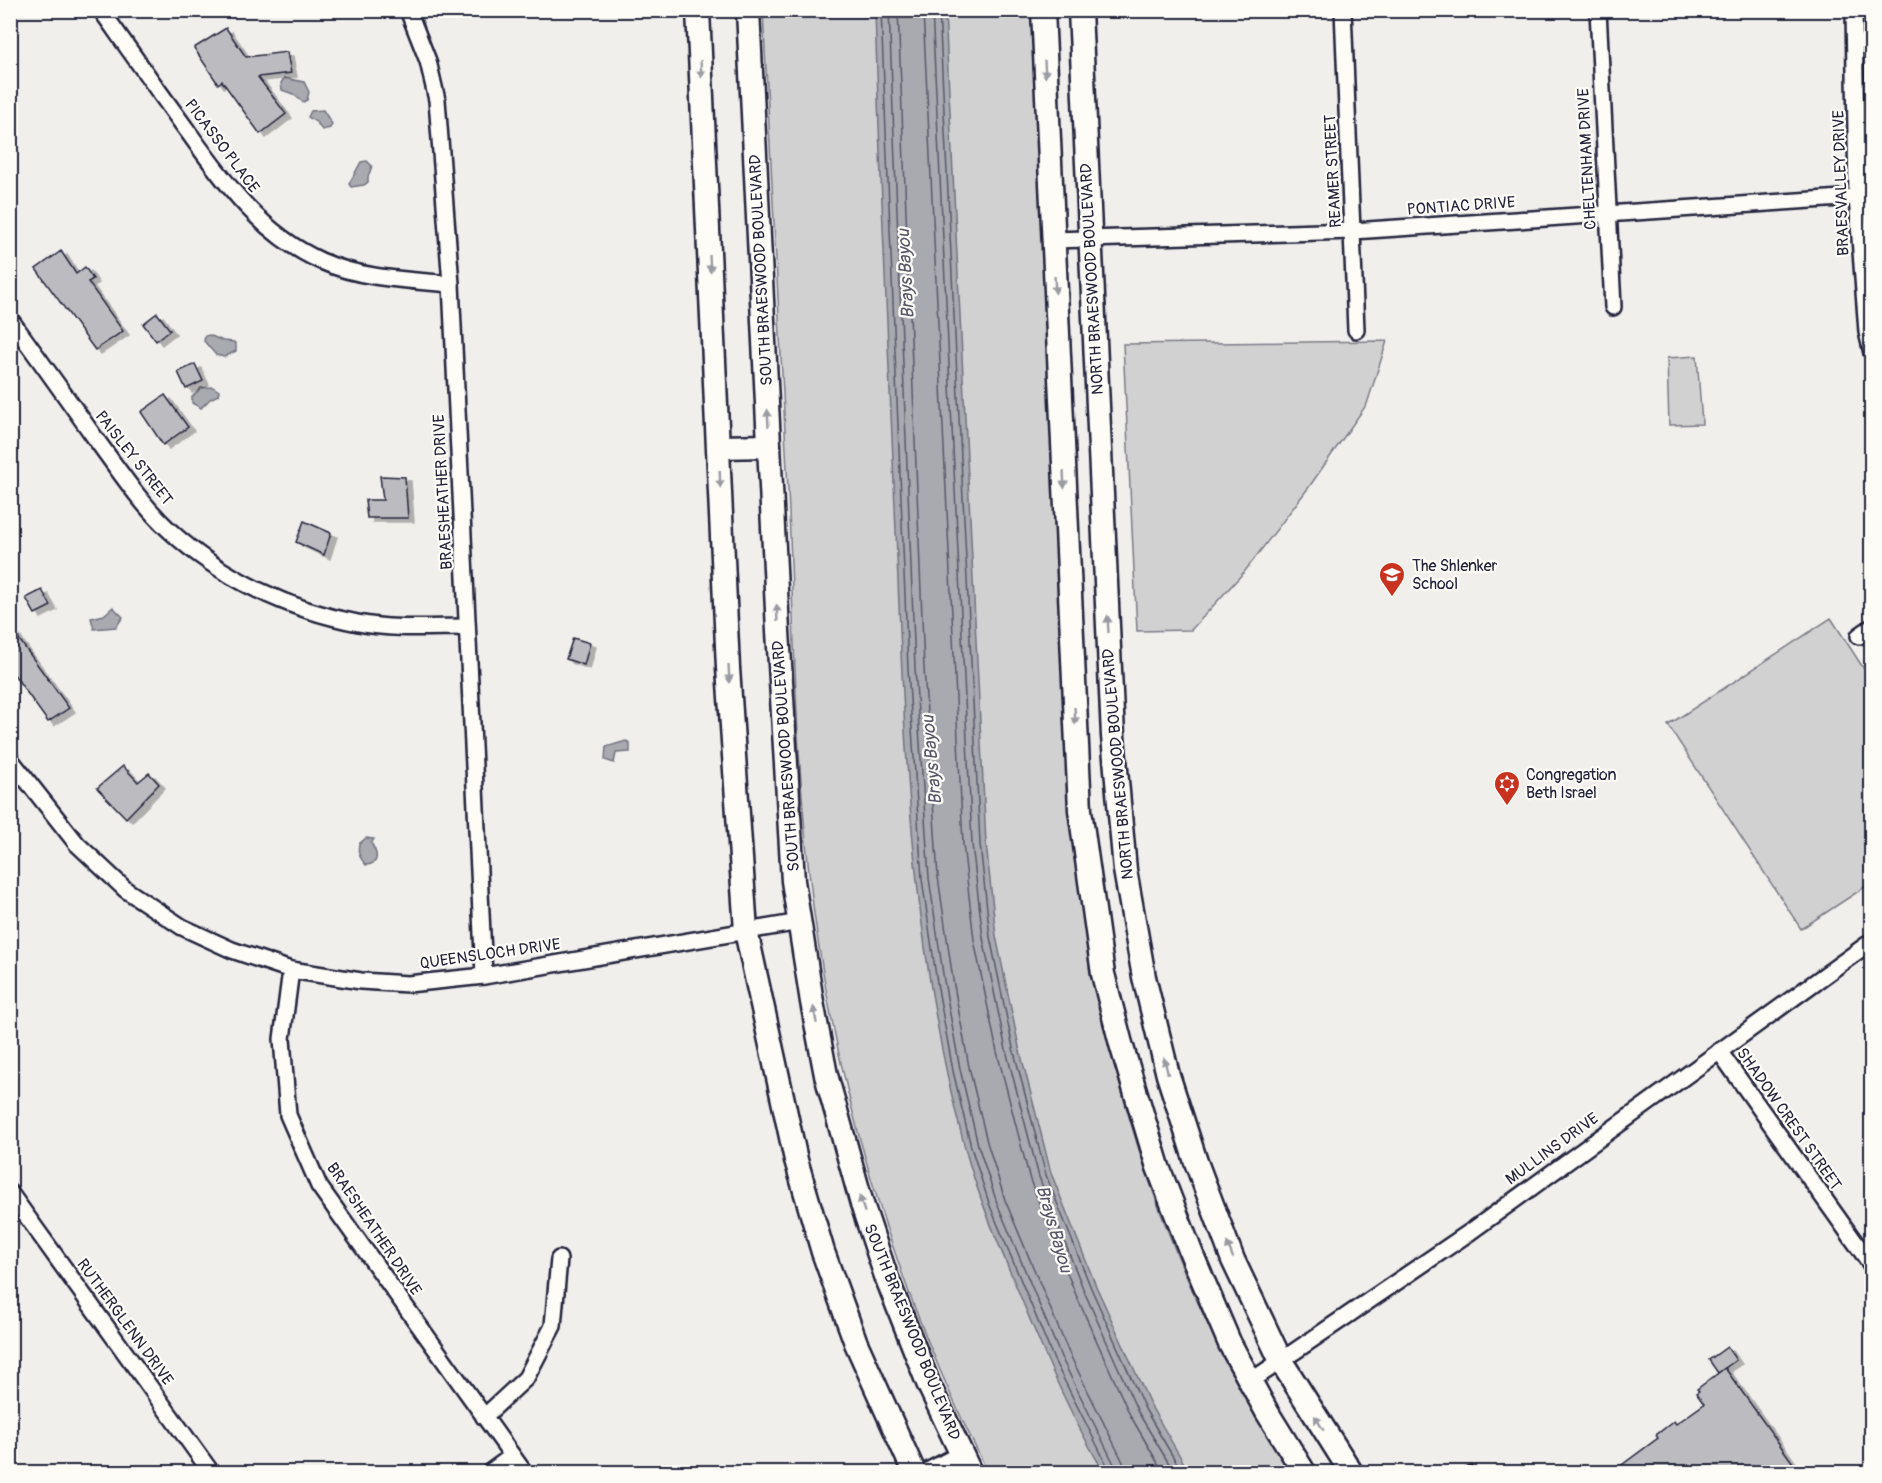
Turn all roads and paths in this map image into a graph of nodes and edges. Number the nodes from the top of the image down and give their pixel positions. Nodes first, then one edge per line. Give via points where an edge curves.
1 (101, 10) edge
2 (408, 10) edge
3 (698, 10) edge
4 (748, 10) edge
5 (1043, 10) edge
6 (1080, 10) edge
7 (1343, 10) edge
8 (1598, 10) edge
9 (1854, 10) edge
10 (1864, 197) edge
11 (1607, 215) junction
12 (1353, 231) junction
13 (1089, 238) junction
14 (1053, 240) junction
15 (451, 284) junction
16 (1613, 307) dead end
17 (10, 319) edge
18 (1356, 330) dead end
19 (1872, 353) edge
20 (769, 446) junction
21 (719, 447) junction
22 (467, 627) junction
23 (1872, 627) edge
24 (1859, 636) dead end
25 (1110, 672) junction
26 (1073, 674) junction
27 (13, 768) edge
28 (800, 922) junction
29 (746, 931) junction
30 (1872, 941) edge
31 (291, 970) junction
32 (484, 976) junction
33 (1719, 1051) junction
34 (10, 1193) edge
35 (559, 1259) dead end
36 (1872, 1266) edge
37 (1281, 1361) junction
38 (1251, 1381) junction
39 (484, 1417) junction
40 (512, 1456) junction
41 (966, 1465) edge
42 (211, 1473) edge
43 (490, 1473) edge
44 (524, 1473) edge
45 (914, 1473) edge
46 (933, 1473) edge
47 (1304, 1473) edge
48 (1351, 1473) edge

1 - 15 street, PICASSO PLACE via 228,187 285,240 321,261 347,270
2 - 15 street, BRAESHEATHER DRIVE via 438,100
3 -> 21 main road
20 -> 4 main road, SOUTH BRAESWOOD BOULEVARD
5 -> 14 main road
6 - 13 main road, NORTH BRAESWOOD BOULEVARD
7 - 12 street, REAMER STREET
8 - 11 street, CHELTENHAM DRIVE
9 - 10 street, BRAESVALLEY DRIVE
10 - 11 street, PONTIAC DRIVE
10 - 19 street, BRAESVALLEY DRIVE via 1867,332
11 - 12 street, PONTIAC DRIVE
11 - 16 street, CHELTENHAM DRIVE
12 - 13 street, PONTIAC DRIVE
12 - 18 street, REAMER STREET
13 - 14 street, PONTIAC DRIVE
25 -> 13 main road, NORTH BRAESWOOD BOULEVARD
14 -> 26 main road
15 - 22 street, BRAESHEATHER DRIVE
17 - 22 street, PAISLEY STREET via 133,491 169,530 208,561 280,600 315,612 371,625
20 - 21 main road
28 -> 20 main road, SOUTH BRAESWOOD BOULEVARD via 793,880
21 -> 29 main road via 728,668
22 - 32 street, BRAESHEATHER DRIVE
23 - 24 street
25 - 26 main road
37 -> 25 main road, NORTH BRAESWOOD BOULEVARD via 1233,1260 1168,1075 1144,977 1125,870
26 -> 38 main road via 1080,810 1103,974 1158,1167 1230,1344
27 - 31 street, QUEENSLOCH DRIVE via 77,844 126,890 182,927 232,950
28 - 29 street, QUEENSLOCH DRIVE
41 -> 28 main road, SOUTH BRAESWOOD BOULEVARD via 928,1383 862,1204 826,1075
29 - 32 street, QUEENSLOCH DRIVE
29 - 45 main road via 796,1160 823,1252 855,1343
30 - 33 street, MULLINS DRIVE
31 - 32 street, QUEENSLOCH DRIVE via 408,984
31 - 39 street, BRAESHEATHER DRIVE via 282,1040 288,1115 319,1186
33 - 36 street, SHADOW CREST STREET
33 - 37 street, MULLINS DRIVE via 1470,1232
34 - 42 street, RUTHERGLENN DRIVE
35 - 39 street via 553,1326 526,1378
37 - 38 street, MULLINS DRIVE
48 -> 37 main road, NORTH BRAESWOOD BOULEVARD
38 - 47 main road
39 - 40 street, BRAESHEATHER DRIVE
40 - 43 street
40 - 44 street, BRAESHEATHER DRIVE
41 - 46 main road

